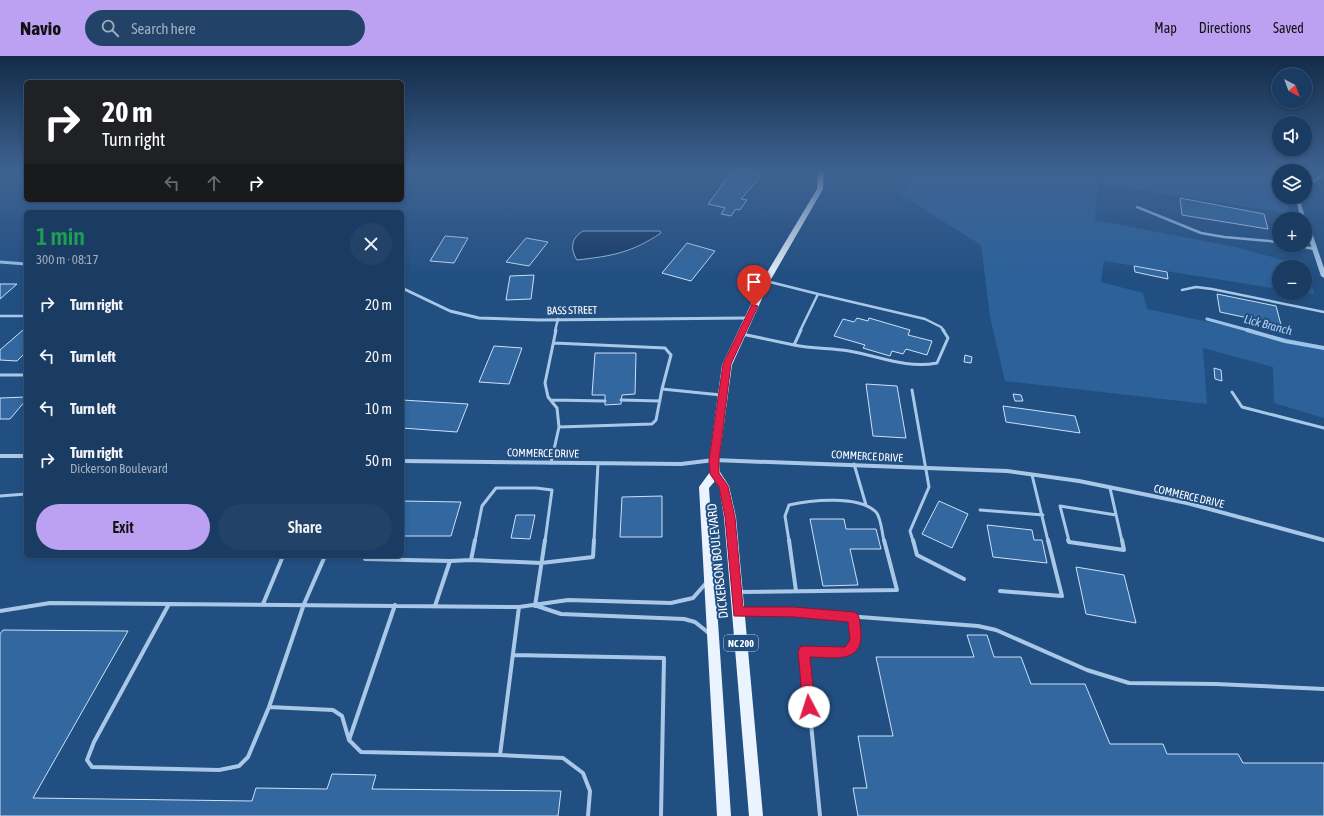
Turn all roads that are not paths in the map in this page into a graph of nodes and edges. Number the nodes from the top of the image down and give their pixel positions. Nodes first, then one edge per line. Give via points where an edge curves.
1 (809, 207) edge
2 (1138, 207) edge
3 (1272, 241) edge
4 (1312, 243) edge
5 (1314, 249) joint
6 (1324, 276) edge
7 (766, 281) junction
8 (404, 289) edge
9 (1182, 290) dead end
10 (818, 294) junction
11 (1324, 312) edge
12 (0, 316) edge
13 (24, 316) edge
14 (748, 318) junction
15 (558, 319) junction
16 (741, 334) junction
17 (554, 343) junction
18 (794, 345) junction
19 (0, 375) edge
20 (24, 375) edge
21 (662, 389) junction
22 (912, 390) dead end
23 (1232, 392) dead end
24 (723, 396) junction
25 (551, 400) junction
26 (605, 400) dead end
27 (621, 400) dead end
28 (660, 401) junction
29 (559, 427) junction
30 (1324, 428) edge
31 (0, 456) edge
32 (24, 456) edge
33 (714, 460) junction
34 (404, 461) edge
35 (551, 462) junction
36 (598, 463) junction
37 (854, 464) junction
38 (926, 468) junction
39 (715, 474) junction
40 (1032, 475) junction
41 (1110, 488) junction
42 (24, 494) edge
43 (0, 496) edge
44 (866, 505) junction
45 (980, 510) dead end
46 (1043, 515) junction
47 (1116, 515) junction
48 (1324, 540) edge
49 (282, 558) edge
50 (324, 558) edge
51 (365, 559) dead end
52 (471, 560) junction
53 (450, 562) junction
54 (541, 563) junction
55 (710, 578) junction
56 (964, 579) dead end
57 (796, 591) junction
58 (1000, 591) dead end
59 (736, 592) junction
60 (169, 604) junction
61 (264, 604) junction
62 (304, 604) junction
63 (395, 605) junction
64 (436, 606) junction
65 (535, 606) junction
66 (519, 607) junction
67 (0, 611) edge
68 (738, 612) junction
69 (854, 618) junction
70 (714, 637) junction
71 (513, 655) junction
72 (1324, 688) edge
73 (269, 707) junction
74 (349, 740) junction
75 (500, 755) junction
76 (588, 816) edge
77 (661, 816) edge
78 (724, 816) edge
79 (756, 816) edge
80 (820, 816) edge

1 - 7 main road, DICKERSON BOULEVARD / NC 200
2 - 3 lane via 1194,231 1223,237
4 - 5 street
5 - 6 street
7 - 10 lane
7 - 14 main road, DICKERSON BOULEVARD / NC 200
8 - 15 street, BASS STREET via 450,311 479,318
9 - 11 lane via 1196,287 1212,289
10 - 18 lane
10 - 18 lane via 925,319 941,327 948,338 937,364 925,367 895,363 849,351 807,349
12 - 13 lane
14 - 15 street, BASS STREET
14 - 16 main road, DICKERSON BOULEVARD / NC 200
15 - 17 lane
16 - 18 lane
16 - 24 main road, DICKERSON BOULEVARD / NC 200 via 727,364
17 - 21 lane via 665,348 671,355
17 - 25 lane via 545,383
19 - 20 lane
21 - 24 lane
21 - 28 lane
22 - 38 lane
23 - 30 lane via 1242,407
24 - 33 main road, DICKERSON BOULEVARD / NC 200
25 - 26 lane
25 - 29 lane via 557,408
27 - 28 lane
28 - 29 lane via 656,420 652,424
29 - 35 lane
31 - 32 street
33 - 36 street, COMMERCE DRIVE via 681,464
33 - 37 street, COMMERCE DRIVE
33 - 39 main road, DICKERSON BOULEVARD / NC 200
34 - 35 street, COMMERCE DRIVE
35 - 36 street, COMMERCE DRIVE
36 - 54 lane via 593,557
37 - 38 street, COMMERCE DRIVE
37 - 44 lane
38 - 40 street, COMMERCE DRIVE via 1007,471
38 - 56 lane via 929,487 910,531 917,555
39 - 55 main road, DICKERSON BOULEVARD / NC 200 via 704,487
39 - 59 main road, DICKERSON BOULEVARD / NC 200 via 724,486 730,517
40 - 41 street, COMMERCE DRIVE
40 - 46 lane
41 - 47 lane
41 - 48 street, COMMERCE DRIVE via 1187,503
42 - 43 lane
44 - 57 lane via 831,501 789,505 785,516
44 - 57 lane via 877,513 897,590
45 - 46 lane
46 - 58 lane via 1062,596
47 - 47 lane via 1124,550 1068,542 1060,506
49 - 61 lane
50 - 62 lane
51 - 53 lane
52 - 53 lane
52 - 54 lane
52 - 54 lane via 482,506 496,488 536,488 552,490
53 - 64 lane
54 - 65 lane
55 - 65 lane via 693,598 671,603 568,600
55 - 70 main road, DICKERSON BOULEVARD / NC 200
57 - 59 lane
59 - 68 main road, DICKERSON BOULEVARD / NC 200
60 - 61 lane
60 - 67 lane via 50,603
60 - 73 lane via 94,742 87,760 92,767 219,770 239,766 248,757
61 - 62 lane
62 - 63 lane
62 - 73 lane
63 - 64 lane
63 - 74 lane
64 - 66 lane
65 - 66 lane
65 - 70 lane via 561,614 684,619 695,622
66 - 71 lane
68 - 69 lane via 794,612
68 - 79 main road, DICKERSON BOULEVARD / NC 200
69 - 72 lane via 978,626 996,630 1087,670 1129,683
69 - 80 lane via 856,641 851,650 804,651
70 - 78 main road, DICKERSON BOULEVARD / NC 200
71 - 75 lane
71 - 77 lane via 664,658
73 - 74 lane via 333,710 342,716
74 - 75 lane via 361,752
75 - 76 lane via 563,758 583,773 590,791

